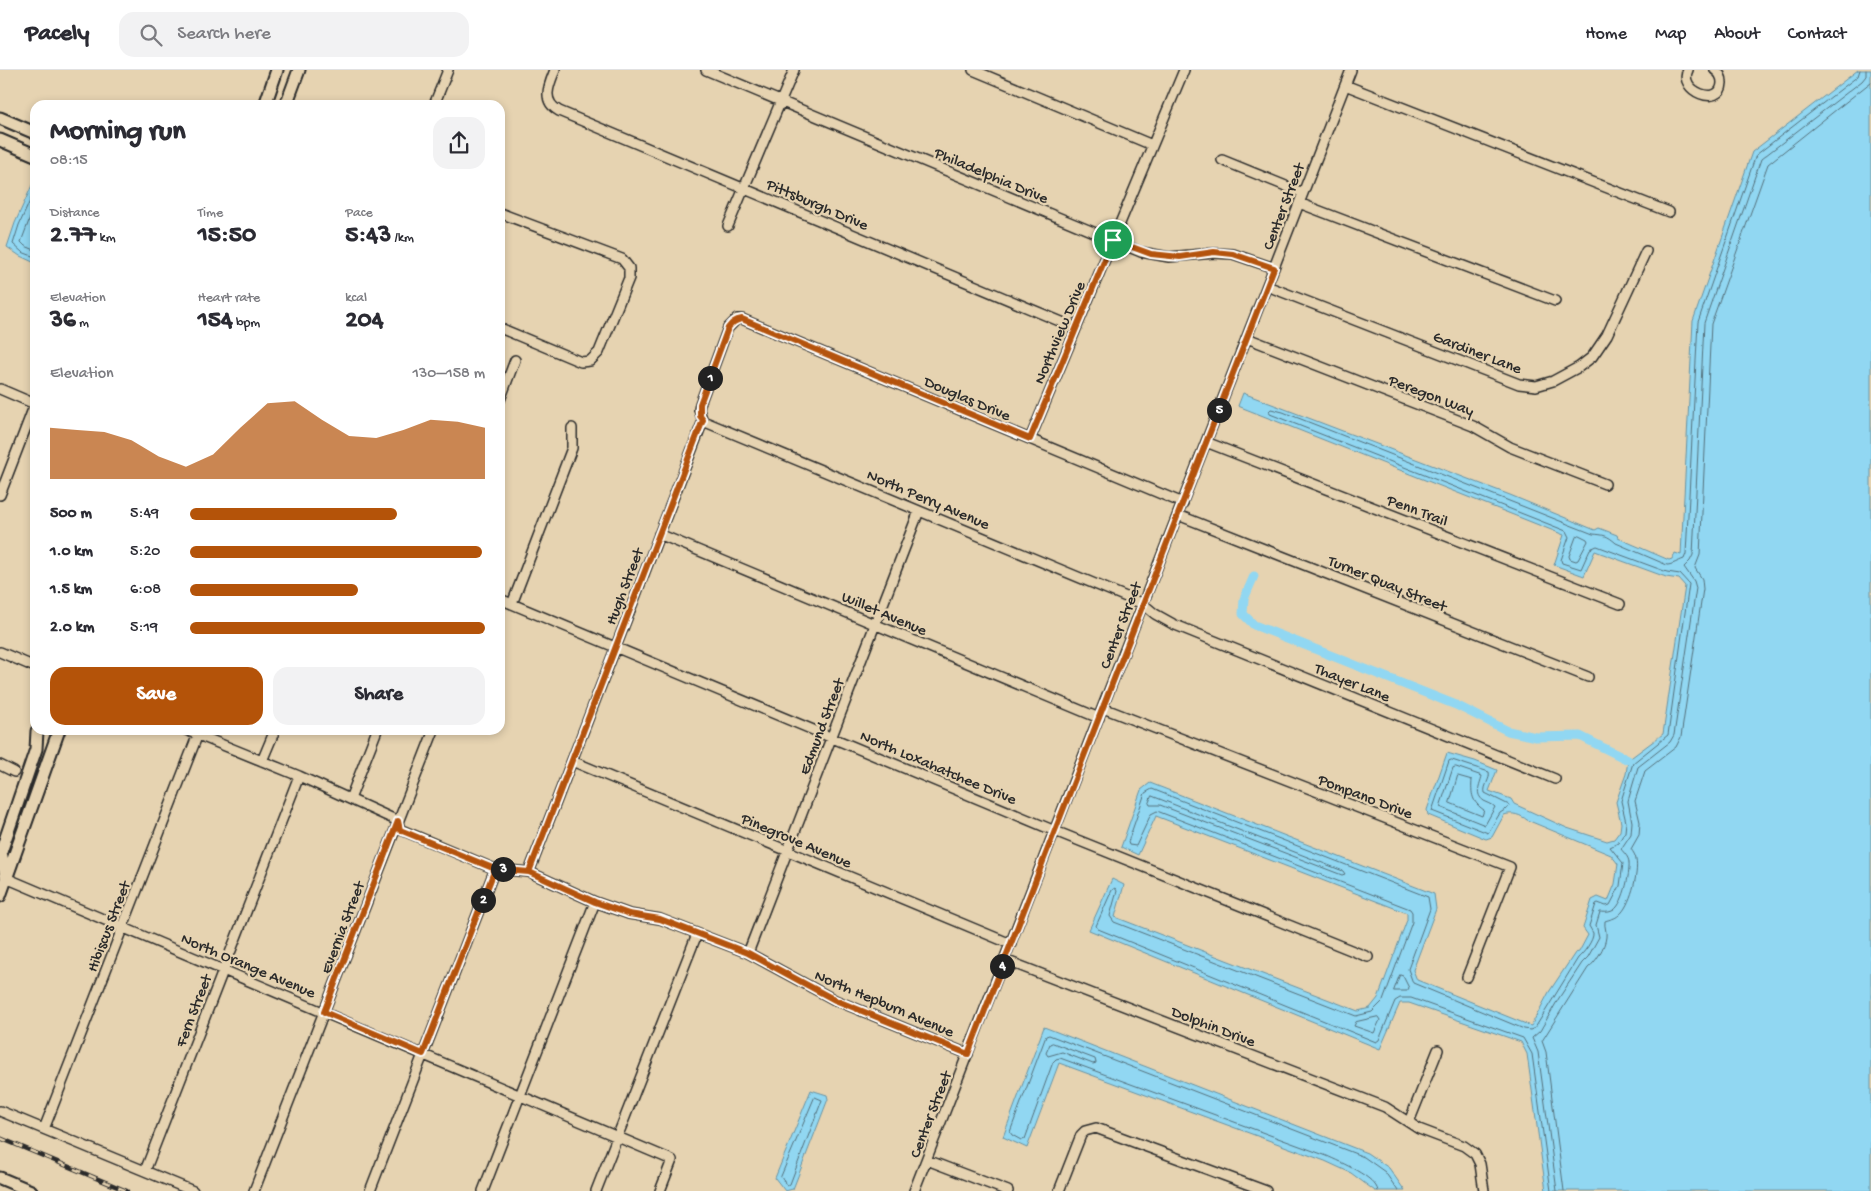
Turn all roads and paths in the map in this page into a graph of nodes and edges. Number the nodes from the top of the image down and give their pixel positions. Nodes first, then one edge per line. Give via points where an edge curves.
1 (277, 70) edge
2 (299, 70) edge
3 (448, 70) edge
4 (555, 70) edge
5 (706, 70) edge
6 (794, 70) edge
7 (973, 70) edge
8 (1184, 70) edge
9 (1351, 70) edge
10 (1688, 70) edge
11 (1715, 70) edge
12 (1345, 85) junction
13 (267, 100) edge
14 (288, 100) edge
15 (436, 100) edge
16 (780, 101) junction
17 (0, 118) edge
18 (30, 131) edge
19 (0, 140) edge
20 (1152, 145) junction
21 (30, 153) edge
22 (1222, 160) dead end
23 (744, 188) junction
24 (1303, 193) junction
25 (1299, 203) junction
26 (1668, 212) dead end
27 (505, 214) edge
28 (728, 226) dead end
29 (1113, 240) junction
30 (1646, 251) dead end
31 (1274, 268) junction
32 (1267, 286) junction
33 (1555, 301) dead end
34 (742, 319) joint
35 (1076, 328) junction
36 (505, 330) edge
37 (1247, 338) junction
38 (515, 360) dead end
39 (505, 387) edge
40 (0, 389) edge
41 (30, 402) edge
42 (30, 417) edge
43 (703, 420) junction
44 (572, 428) dead end
45 (1030, 439) junction
46 (1206, 442) junction
47 (1605, 484) dead end
48 (0, 496) edge
49 (1183, 502) junction
50 (919, 511) junction
51 (1178, 515) junction
52 (659, 534) junction
53 (505, 601) edge
54 (512, 604) junction
55 (1143, 604) junction
56 (1620, 604) dead end
57 (876, 625) junction
58 (615, 648) junction
59 (0, 652) edge
60 (30, 665) edge
61 (1588, 678) dead end
62 (1103, 708) junction
63 (1099, 718) junction
64 (35, 735) edge
65 (37, 735) edge
66 (57, 735) edge
67 (198, 735) edge
68 (200, 735) edge
69 (273, 735) edge
70 (375, 735) edge
71 (432, 735) edge
72 (832, 738) junction
73 (262, 761) junction
74 (572, 761) junction
75 (0, 766) edge
76 (14, 772) dead end
77 (299, 776) junction
78 (1555, 779) dead end
79 (350, 798) junction
80 (398, 821) junction
81 (1055, 831) junction
82 (0, 834) edge
83 (788, 852) junction
84 (495, 869) junction
85 (529, 872) junction
86 (6, 878) junction
87 (0, 896) edge
88 (595, 902) junction
89 (123, 927) junction
90 (697, 934) junction
91 (1011, 944) junction
92 (748, 953) junction
93 (1368, 957) dead end
94 (1005, 960) junction
95 (224, 969) junction
96 (1467, 977) dead end
97 (324, 1012) junction
98 (1438, 1050) dead end
99 (423, 1054) junction
100 (968, 1054) junction
101 (520, 1095) junction
102 (0, 1111) edge
103 (1409, 1122) junction
104 (44, 1129) junction
105 (616, 1136) junction
106 (927, 1160) junction
107 (145, 1171) junction
108 (0, 1178) edge
109 (31, 1191) edge
110 (194, 1191) edge
111 (254, 1191) edge
112 (370, 1191) edge
113 (483, 1191) edge
114 (596, 1191) edge
115 (660, 1191) edge
116 (914, 1191) edge
117 (1008, 1191) edge
118 (1060, 1191) edge
119 (1266, 1191) edge
120 (1484, 1191) edge

1 - 13 main road
2 - 14 main road
3 - 15 street
4 - 23 street, Pittsburgh Drive via 547,92 550,104 559,111
5 - 16 street, Philadelphia Drive
6 - 16 street
7 - 20 street
8 - 20 street, Northview Drive
9 - 12 street, Center Street
10 - 11 street via 1686,81 1692,89 1712,96 1722,88 1722,79
12 - 24 street, Center Street
12 - 26 street
16 - 23 street
16 - 29 street, Philadelphia Drive
17 - 18 main road
19 - 21 main road
20 - 29 street, Northview Drive
22 - 24 street
23 - 28 street
23 - 35 street, Pittsburgh Drive
24 - 25 street, Center Street
25 - 31 street, Center Street
25 - 33 street
27 - 36 street via 622,258 629,268 629,278 599,352 590,361 580,362
29 - 31 street, Philadelphia Drive via 1151,254 1180,257 1214,252 1233,254
29 - 35 street, Northview Drive
30 - 32 street, Gardiner Lane via 1607,335 1592,357 1561,377 1536,386 1519,384
31 - 32 street, Center Street
32 - 37 street, Center Street
34 - 43 street, Hugh Street via 737,319 728,328 700,404
34 - 45 street, Douglas Drive
35 - 45 street, Northview Drive
37 - 46 street, Center Street
37 - 47 street, Peregon Way via 1474,426 1510,447
38 - 39 street
40 - 41 street
42 - 48 street
43 - 50 street, North Perry Avenue
43 - 52 street, Hugh Street
44 - 54 street via 572,448
45 - 49 street, Douglas Drive
46 - 49 street, Center Street
46 - 56 street, Penn Trail
49 - 51 street, Center Street
50 - 55 street, North Perry Avenue
50 - 57 street, Edmund Street
51 - 55 street, Center Street
51 - 61 street, Turner Quay Street
52 - 57 street, Willet Avenue
52 - 58 street, Hugh Street
53 - 54 street, North Loxahatchee Drive
54 - 58 street, North Loxahatchee Drive
55 - 62 street, Center Street
55 - 78 street, Thayer Lane via 1173,624
57 - 63 street, Willet Avenue
57 - 72 street, Edmund Street
58 - 72 street, North Loxahatchee Drive
58 - 74 street, Hugh Street
59 - 60 street
62 - 63 street, Center Street
62 - 96 street, Pompano Drive via 1510,867
63 - 81 street, Center Street
64 - 82 main road
65 - 86 main road via 36,749 1,852
66 - 86 main road
67 - 89 street, Hibiscus Street
68 - 73 street, North Hepburn Avenue
69 - 73 street
70 - 79 street
71 - 80 street, Evernia Street
72 - 81 street, North Loxahatchee Drive
72 - 83 street, Edmund Street
73 - 77 street, North Hepburn Avenue
74 - 83 street, Pinegrove Avenue
74 - 85 street, Hugh Street
75 - 76 street
77 - 79 street, North Hepburn Avenue
77 - 95 street, Fern Street
79 - 80 street, North Hepburn Avenue
80 - 84 street, North Hepburn Avenue via 400,830
80 - 97 street, Evernia Street
81 - 91 street, Center Street
81 - 93 street, North Loxahatchee Drive
83 - 91 street, Pinegrove Avenue
83 - 92 street, Edmund Street
84 - 85 street, North Hepburn Avenue
84 - 99 street
85 - 88 street, North Hepburn Avenue
86 - 87 main road
86 - 89 street, North Orange Avenue
88 - 90 street, North Hepburn Avenue via 629,914 660,919
88 - 101 street
89 - 95 street, North Orange Avenue
89 - 104 street, Hibiscus Street
90 - 92 street, North Hepburn Avenue
90 - 105 street
91 - 94 street, Center Street
92 - 100 street, North Hepburn Avenue via 835,1000
94 - 100 street, Center Street
94 - 103 street, Dolphin Drive via 1384,1107
95 - 97 street, North Orange Avenue
95 - 107 street, Fern Street
97 - 99 street, North Orange Avenue
97 - 111 street, Evernia Street
98 - 103 street
99 - 101 street, North Orange Avenue
99 - 112 street
100 - 106 street, Center Street
101 - 105 street, North Orange Avenue
101 - 113 street
102 - 104 street
103 - 120 street, Dolphin Drive via 1475,1154
104 - 107 street
105 - 114 street
105 - 115 street, North Orange Avenue via 672,1160
106 - 116 street, Center Street
106 - 117 street
107 - 110 street
108 - 109 main road
118 - 119 street via 1081,1136 1085,1131 1096,1128

